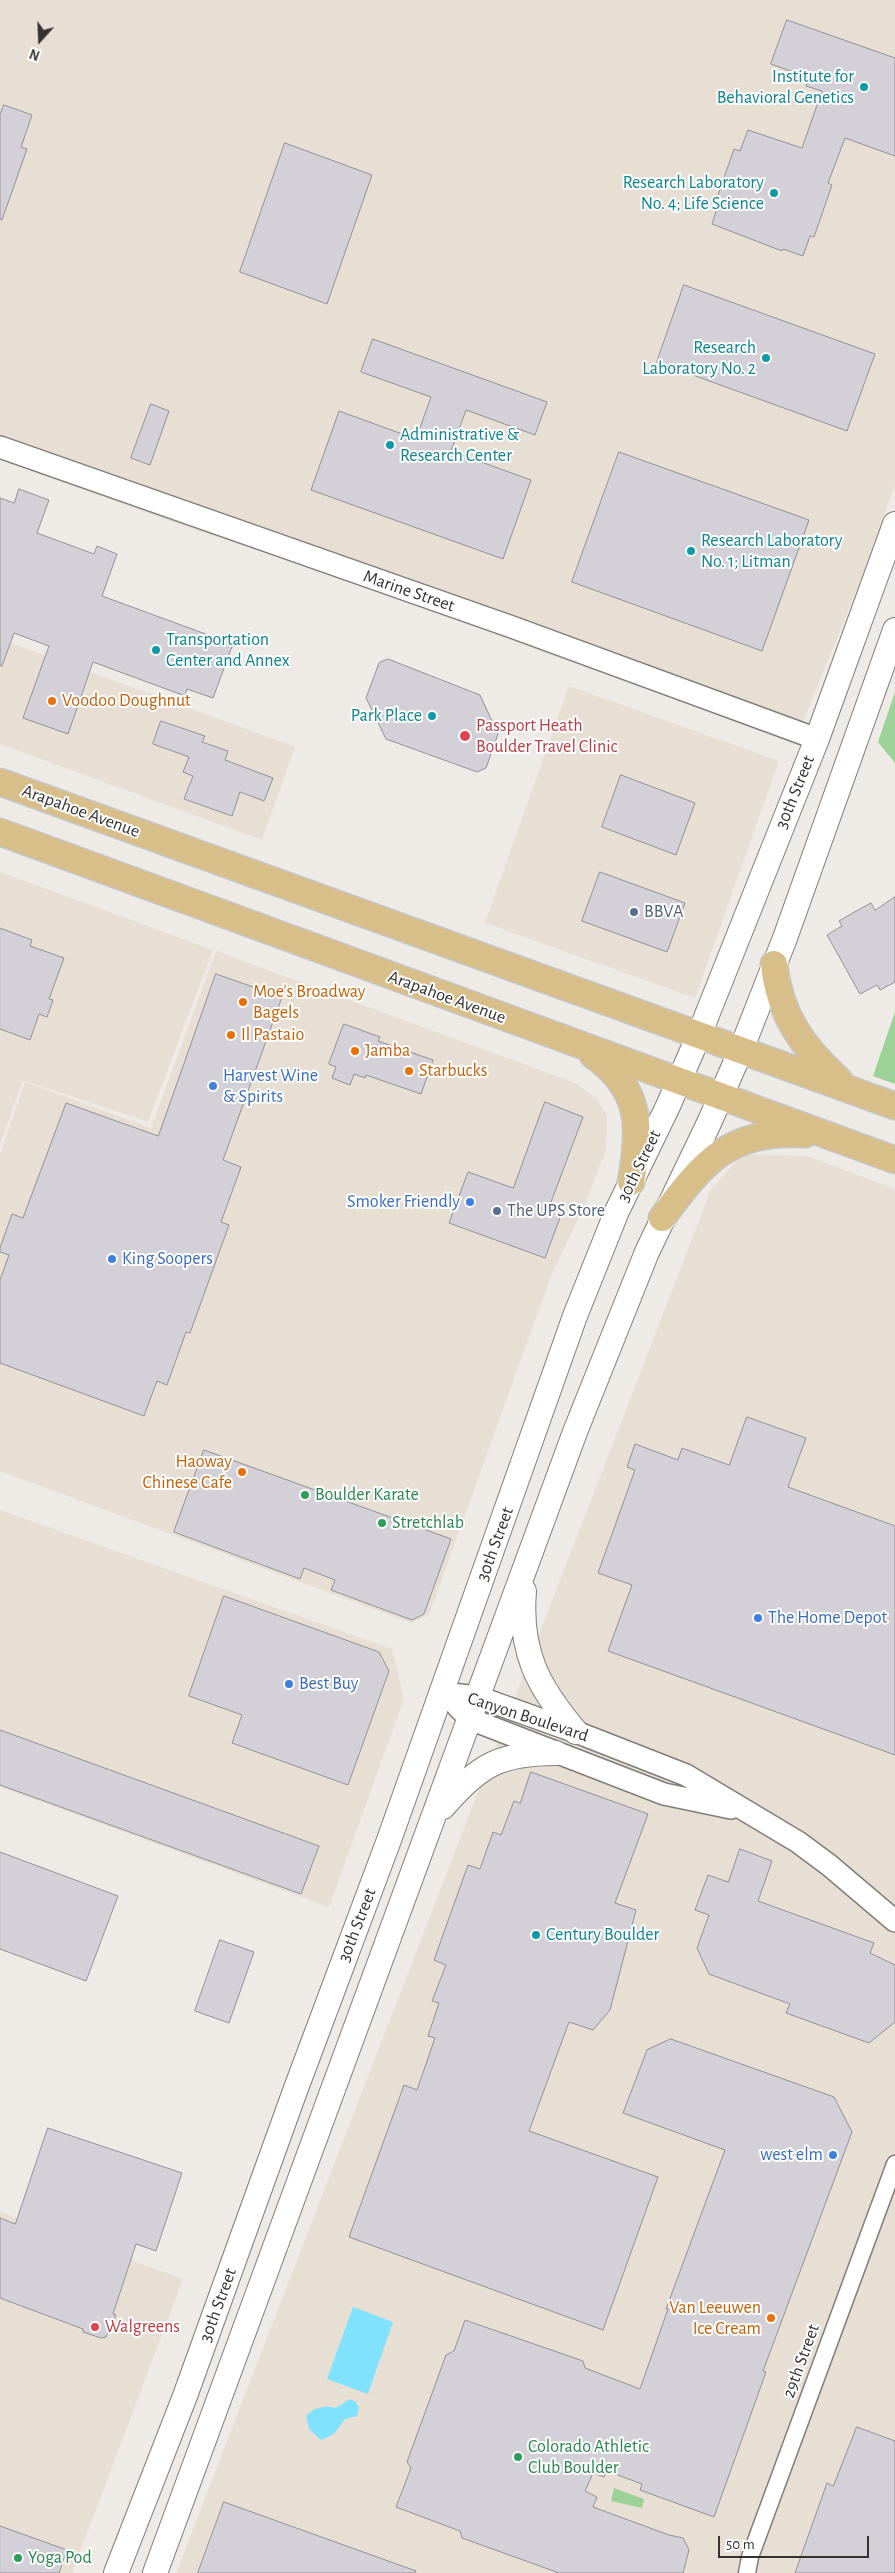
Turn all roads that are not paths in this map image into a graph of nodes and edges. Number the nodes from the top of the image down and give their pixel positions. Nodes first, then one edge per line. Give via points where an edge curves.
1 (0, 447) edge
2 (895, 524) edge
3 (895, 630) edge
4 (817, 739) junction
5 (0, 782) edge
6 (0, 832) edge
7 (774, 964) junction
8 (699, 1035) junction
9 (578, 1044) junction
10 (741, 1050) junction
11 (679, 1081) junction
12 (851, 1090) junction
13 (721, 1097) junction
14 (895, 1106) edge
15 (837, 1139) junction
16 (895, 1160) edge
17 (631, 1182) junction
18 (662, 1218) junction
19 (526, 1567) junction
20 (442, 1693) junction
21 (474, 1708) junction
22 (576, 1732) junction
23 (556, 1753) junction
24 (743, 1810) junction
25 (434, 1818) junction
26 (895, 1922) edge
27 (895, 2164) edge
28 (116, 2573) edge
29 (155, 2573) edge
30 (747, 2573) edge

1 - 4 street, Marine Street via 521,630
2 - 4 main road, 30th Street
3 - 7 main road, 30th Street
4 - 8 main road, 30th Street
5 - 8 main road, Arapahoe Avenue
6 - 9 main road, Arapahoe Avenue
7 - 10 main road, 30th Street
7 - 12 main road via 782,999 800,1038 814,1057
8 - 10 main road, Arapahoe Avenue
8 - 11 main road, 30th Street
9 - 11 main road, Arapahoe Avenue
9 - 17 main road via 616,1076 632,1101 638,1140
10 - 12 main road, Arapahoe Avenue
10 - 13 main road, 30th Street
11 - 13 main road, Arapahoe Avenue
11 - 17 main road, 30th Street
12 - 14 main road, Arapahoe Avenue
13 - 15 main road, Arapahoe Avenue
13 - 18 main road, 30th Street
15 - 16 main road, Arapahoe Avenue
15 - 18 main road via 774,1134 736,1144 706,1164
17 - 20 main road, 30th Street via 574,1316
18 - 19 main road, 30th Street via 575,1432
19 - 21 main road, 30th Street
19 - 22 main road via 522,1611 528,1658 543,1690
20 - 21 street, Canyon Boulevard
20 - 28 main road, 30th Street via 185,2396
21 - 22 street, Canyon Boulevard
21 - 23 street, Canyon Boulevard
21 - 25 main road, 30th Street
22 - 24 street, Canyon Boulevard via 686,1775
23 - 24 street, Canyon Boulevard via 664,1794
23 - 25 main road via 530,1753 496,1761 459,1788
24 - 26 street, Canyon Boulevard via 777,1828 829,1865
25 - 29 main road, 30th Street
27 - 30 street, 29th Street via 750,2556

